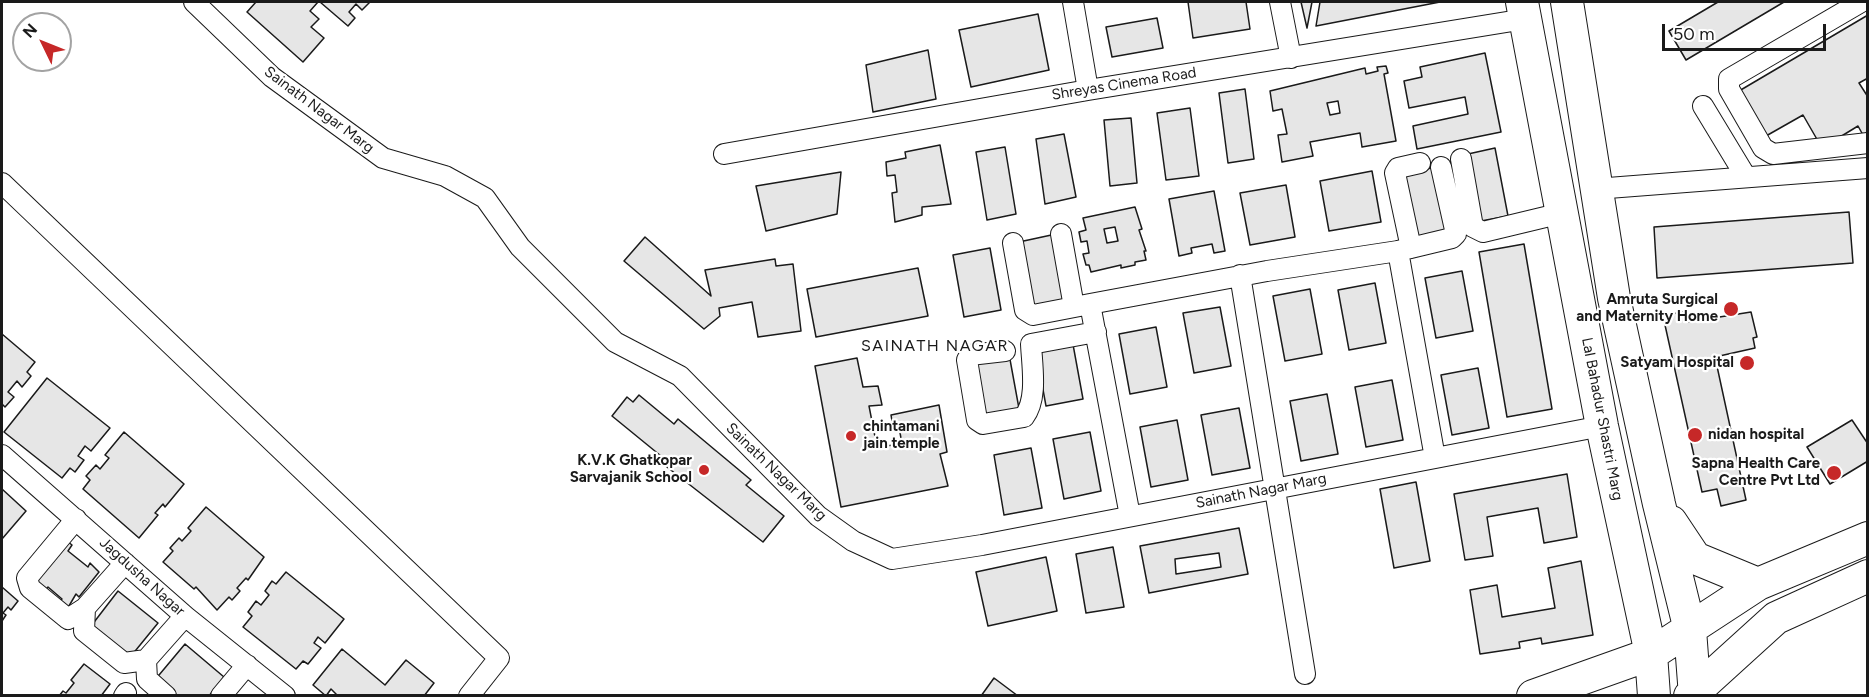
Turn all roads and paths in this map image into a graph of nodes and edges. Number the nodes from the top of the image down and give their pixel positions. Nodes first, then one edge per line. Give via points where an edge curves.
1 (194, 2) edge
2 (1073, 2) edge
3 (1280, 2) edge
4 (1567, 2) edge
5 (1861, 2) edge
6 (1524, 10) edge
7 (1291, 58) junction
8 (1088, 90) junction
9 (1703, 106) dead end
10 (1868, 143) edge
11 (724, 154) dead end
12 (1461, 159) dead end
13 (1420, 163) dead end
14 (1441, 166) dead end
15 (1868, 168) edge
16 (1746, 177) junction
17 (2, 183) edge
18 (1595, 189) junction
19 (1563, 213) junction
20 (1061, 234) dead end
21 (1013, 243) dead end
22 (1404, 249) junction
23 (1240, 275) junction
24 (1082, 305) junction
25 (1096, 332) junction
26 (1005, 351) dead end
27 (1602, 426) junction
28 (2, 455) edge
29 (1435, 458) junction
30 (1275, 489) junction
31 (1659, 504) junction
32 (1130, 516) junction
33 (76, 519) junction
34 (1868, 538) edge
35 (1819, 558) junction
36 (125, 562) junction
37 (1868, 576) edge
38 (1758, 584) junction
39 (1833, 592) junction
40 (85, 608) junction
41 (184, 616) junction
42 (1690, 630) junction
43 (1651, 654) junction
44 (146, 660) junction
45 (247, 665) junction
46 (1305, 674) dead end
47 (1693, 694) edge
48 (166, 696) edge
49 (222, 696) edge
50 (285, 696) edge
51 (469, 696) edge
52 (1533, 696) edge
53 (1654, 696) edge

1 - 32 street, Sainath Nagar Marg via 272,77 383,158 445,176 485,198 520,247 615,342 680,376 818,516 853,541 892,559
2 - 8 street
3 - 7 street
4 - 18 main road
5 - 10 street via 1729,79 1729,89 1763,148 1773,154
6 - 7 street, Shreyas Cinema Road
6 - 19 main road, Lal Bahadur Shastri Marg
7 - 8 street, Shreyas Cinema Road
8 - 11 street, Shreyas Cinema Road
9 - 16 street
12 - 19 street via 1473,227 1482,232
13 - 22 street via 1398,168 1395,173
14 - 22 street via 1456,234
15 - 16 street
16 - 18 street
17 - 51 street via 499,658
18 - 31 main road via 1614,298
19 - 27 main road, Lal Bahadur Shastri Marg
20 - 24 street
21 - 24 street via 1025,310 1034,315
22 - 23 street
22 - 29 street
23 - 24 street
23 - 30 street
24 - 25 street
25 - 26 street via 1031,344 1030,410 1024,417 983,424 977,420 967,360 970,355
25 - 32 street
27 - 29 street, Sainath Nagar Marg
27 - 43 main road, Lal Bahadur Shastri Marg
28 - 33 street, Jagdusha Nagar
29 - 30 street, Sainath Nagar Marg
30 - 32 street, Sainath Nagar Marg
30 - 46 street
31 - 38 main road via 1695,558
31 - 42 main road
33 - 36 street, Jagdusha Nagar
33 - 40 street via 27,578 30,588 68,619
34 - 35 main road
35 - 38 main road
35 - 39 main road
36 - 40 street
36 - 41 street, Jagdusha Nagar
37 - 39 main road
38 - 42 main road
39 - 47 main road via 1776,618
40 - 44 street via 84,631 124,663
41 - 44 street
41 - 45 street, Jagdusha Nagar
42 - 43 main road
42 - 47 main road
43 - 52 main road
43 - 53 main road, Lal Bahadur Shastri Marg
44 - 48 street via 147,679
45 - 49 street
45 - 50 street, Jagdusha Nagar

